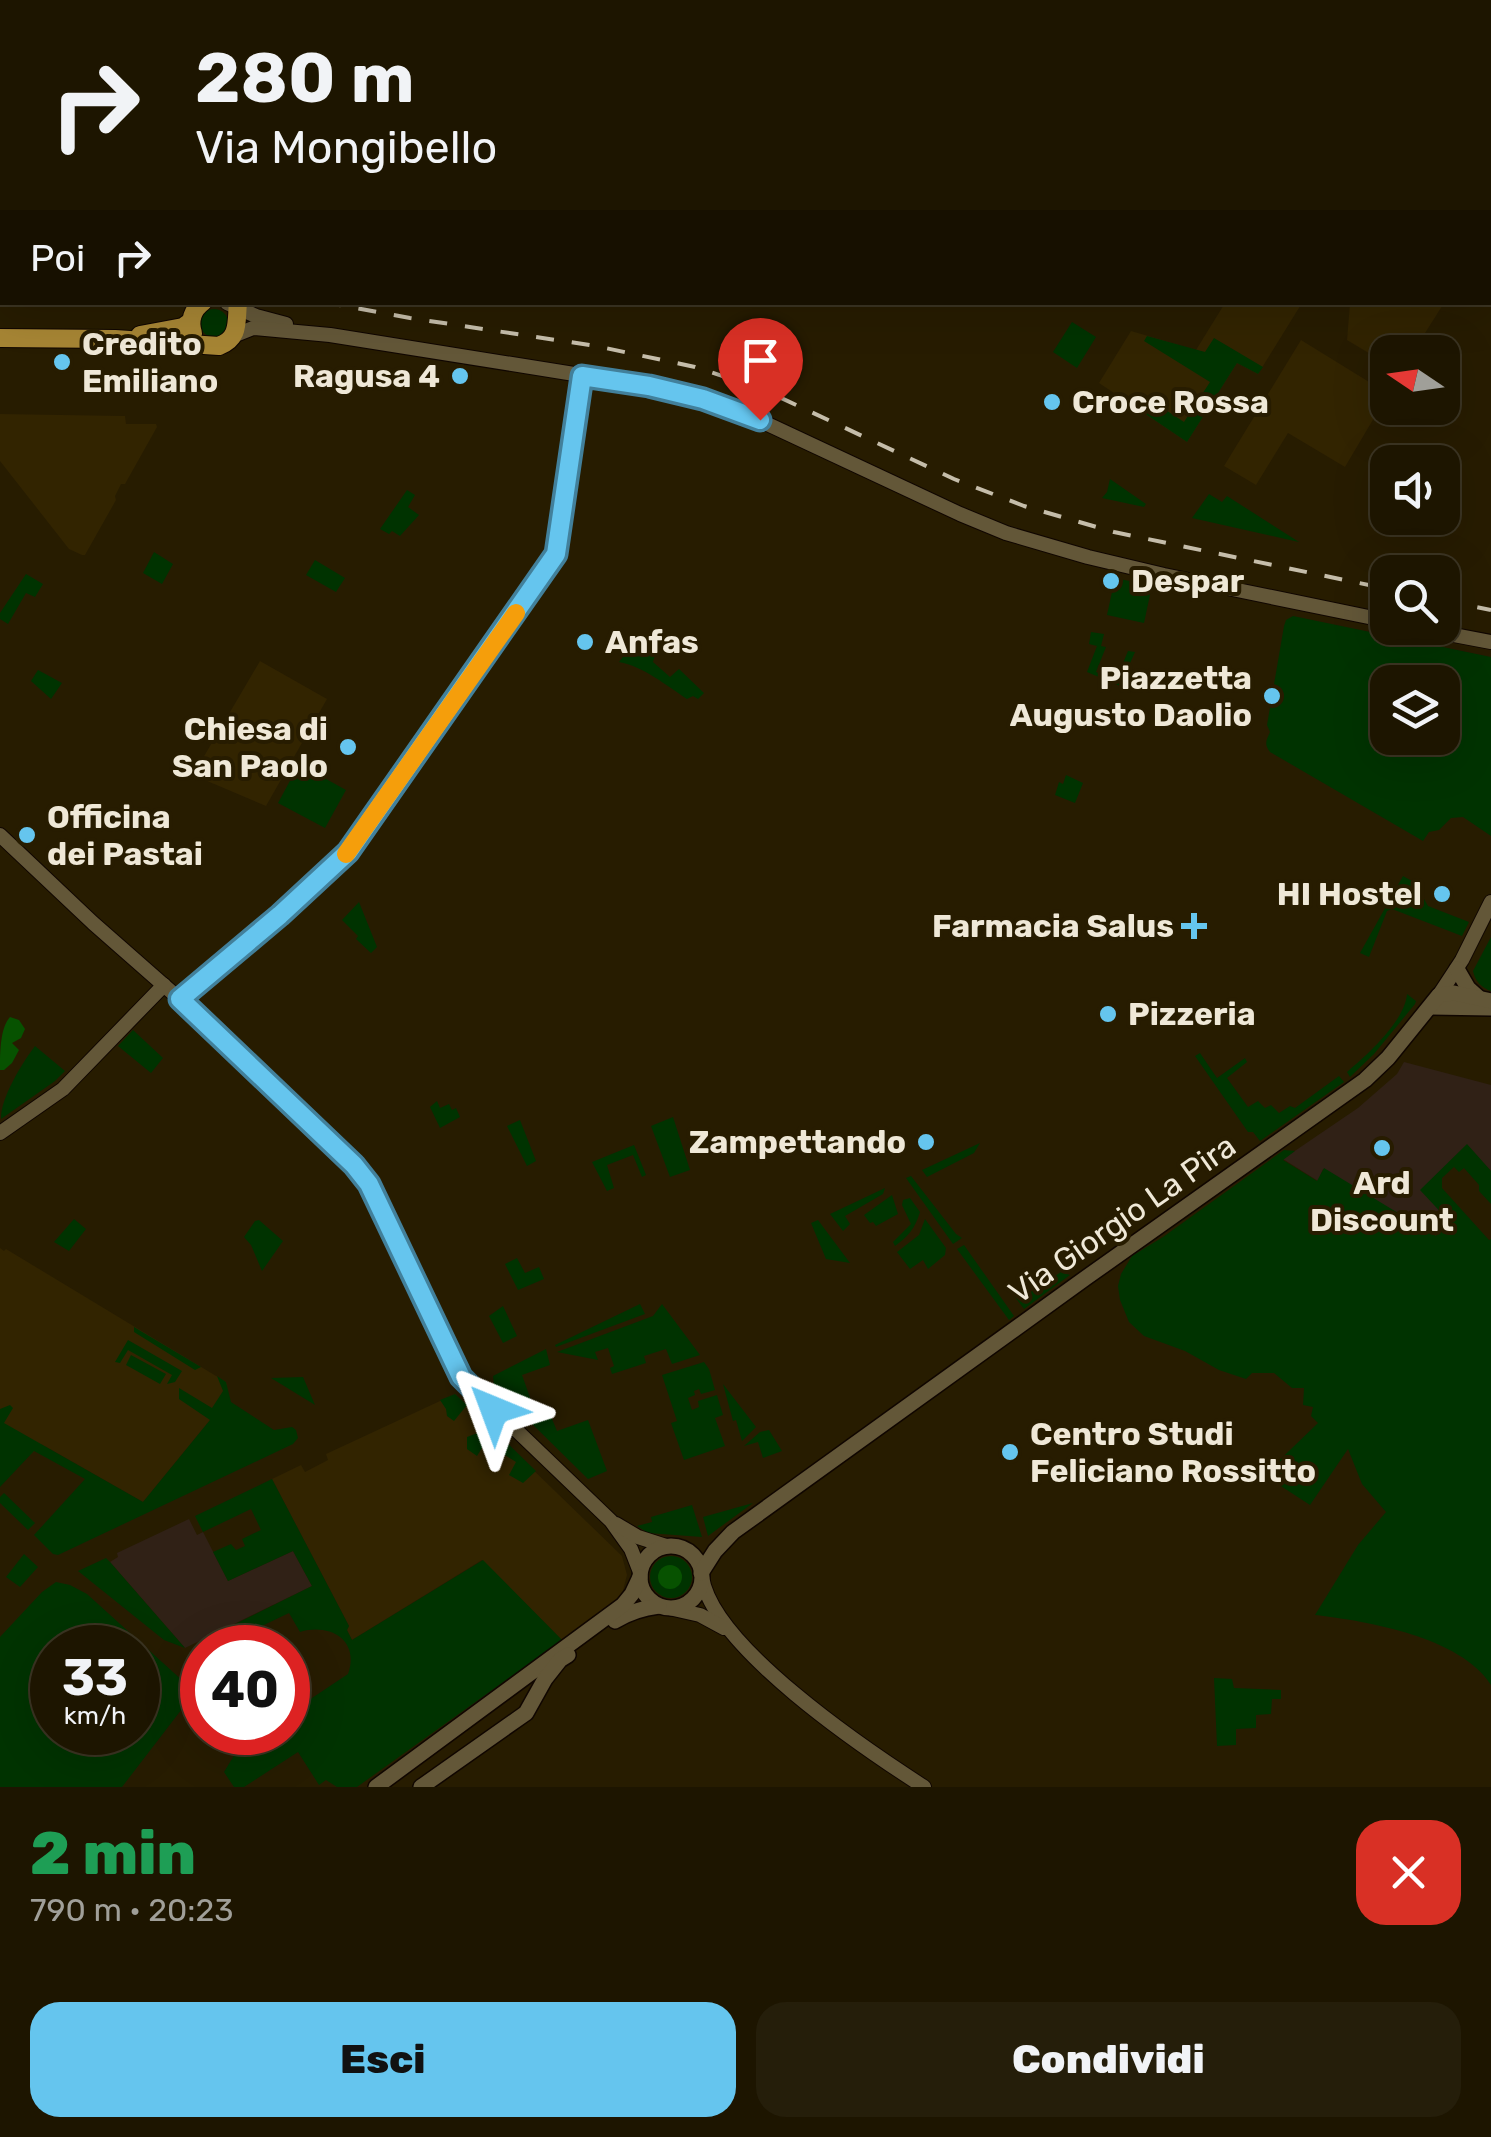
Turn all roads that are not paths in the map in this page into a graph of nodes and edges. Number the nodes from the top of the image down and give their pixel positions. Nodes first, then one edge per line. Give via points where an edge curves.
1 (199, 305) edge
2 (233, 306) edge
3 (190, 322) junction
4 (233, 336) junction
5 (330, 336) junction
6 (0, 338) edge
7 (115, 339) junction
8 (208, 346) junction
9 (582, 376) junction
10 (1370, 617) edge
11 (1460, 636) edge
12 (1491, 642) edge
13 (0, 835) edge
14 (1491, 902) edge
15 (1457, 969) junction
16 (164, 985) junction
17 (180, 999) junction
18 (1435, 1001) junction
19 (1489, 1003) edge
20 (0, 1133) edge
21 (611, 1522) junction
22 (733, 1532) junction
23 (671, 1546) junction
24 (640, 1575) junction
25 (701, 1575) junction
26 (664, 1607) junction
27 (728, 1631) junction
28 (376, 1787) edge
29 (421, 1787) edge
30 (924, 1787) edge

1 - 3 main road
2 - 4 main road
2 - 5 street
3 - 7 main road
3 - 8 main road
4 - 5 street via 253,328
4 - 8 main road
5 - 9 street
6 - 7 main road
7 - 8 main road
9 - 10 street via 703,399 1006,533 1164,575
9 - 17 street via 556,554 348,852
11 - 12 street
13 - 16 street
14 - 15 street, Via Giorgio La Pira
15 - 18 street, Via Giorgio La Pira
15 - 19 main road via 1468,988
16 - 17 street
16 - 20 street via 63,1089
17 - 21 street via 354,1165 461,1377
18 - 19 main road via 1454,993
18 - 22 main road, Via Giorgio La Pira via 1388,1058 1332,1105
21 - 23 street
21 - 24 street via 632,1549
22 - 23 main road via 706,1544
22 - 25 main road
23 - 24 main road via 649,1555
23 - 25 main road via 690,1552
24 - 26 main road via 645,1594
24 - 28 main road via 623,1605
25 - 26 main road via 695,1596
25 - 27 street
26 - 27 street via 700,1615
26 - 29 main road via 625,1615 560,1660 526,1713
27 - 30 street via 808,1704

